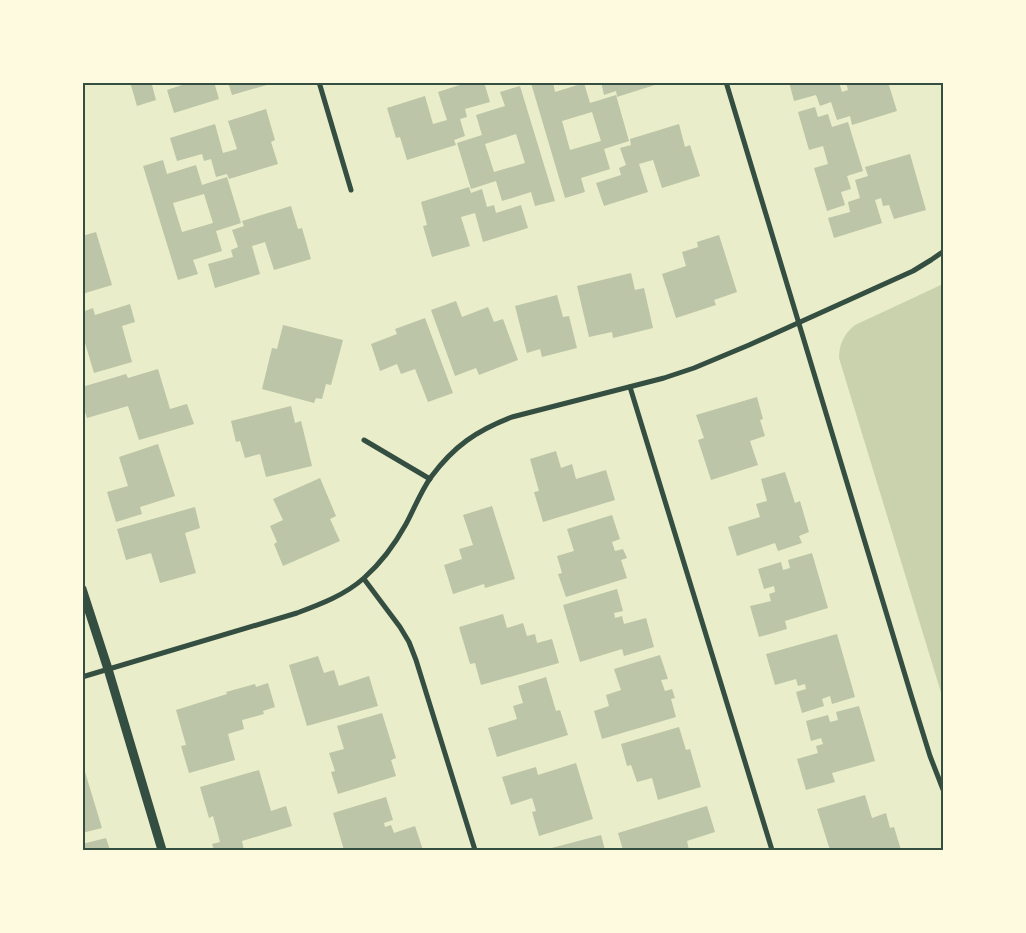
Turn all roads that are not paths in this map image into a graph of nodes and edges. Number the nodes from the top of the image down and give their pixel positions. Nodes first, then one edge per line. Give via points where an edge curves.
1 (319, 82) edge
2 (726, 82) edge
3 (351, 190) dead end
4 (944, 251) edge
5 (799, 322) junction
6 (630, 387) junction
7 (364, 440) dead end
8 (430, 479) junction
9 (364, 579) junction
10 (82, 589) edge
11 (108, 669) junction
12 (82, 677) edge
13 (944, 792) edge
14 (162, 850) edge
15 (475, 850) edge
16 (772, 850) edge

1 - 3 street
2 - 5 street
4 - 5 street via 913,271
5 - 6 street via 694,368
5 - 13 street via 930,756
6 - 8 street via 512,417 490,426 456,448
6 - 16 street
7 - 8 street
8 - 9 street via 392,546
9 - 11 street via 342,594 298,613
9 - 15 street via 409,642
10 - 11 street
11 - 12 street
11 - 14 street

